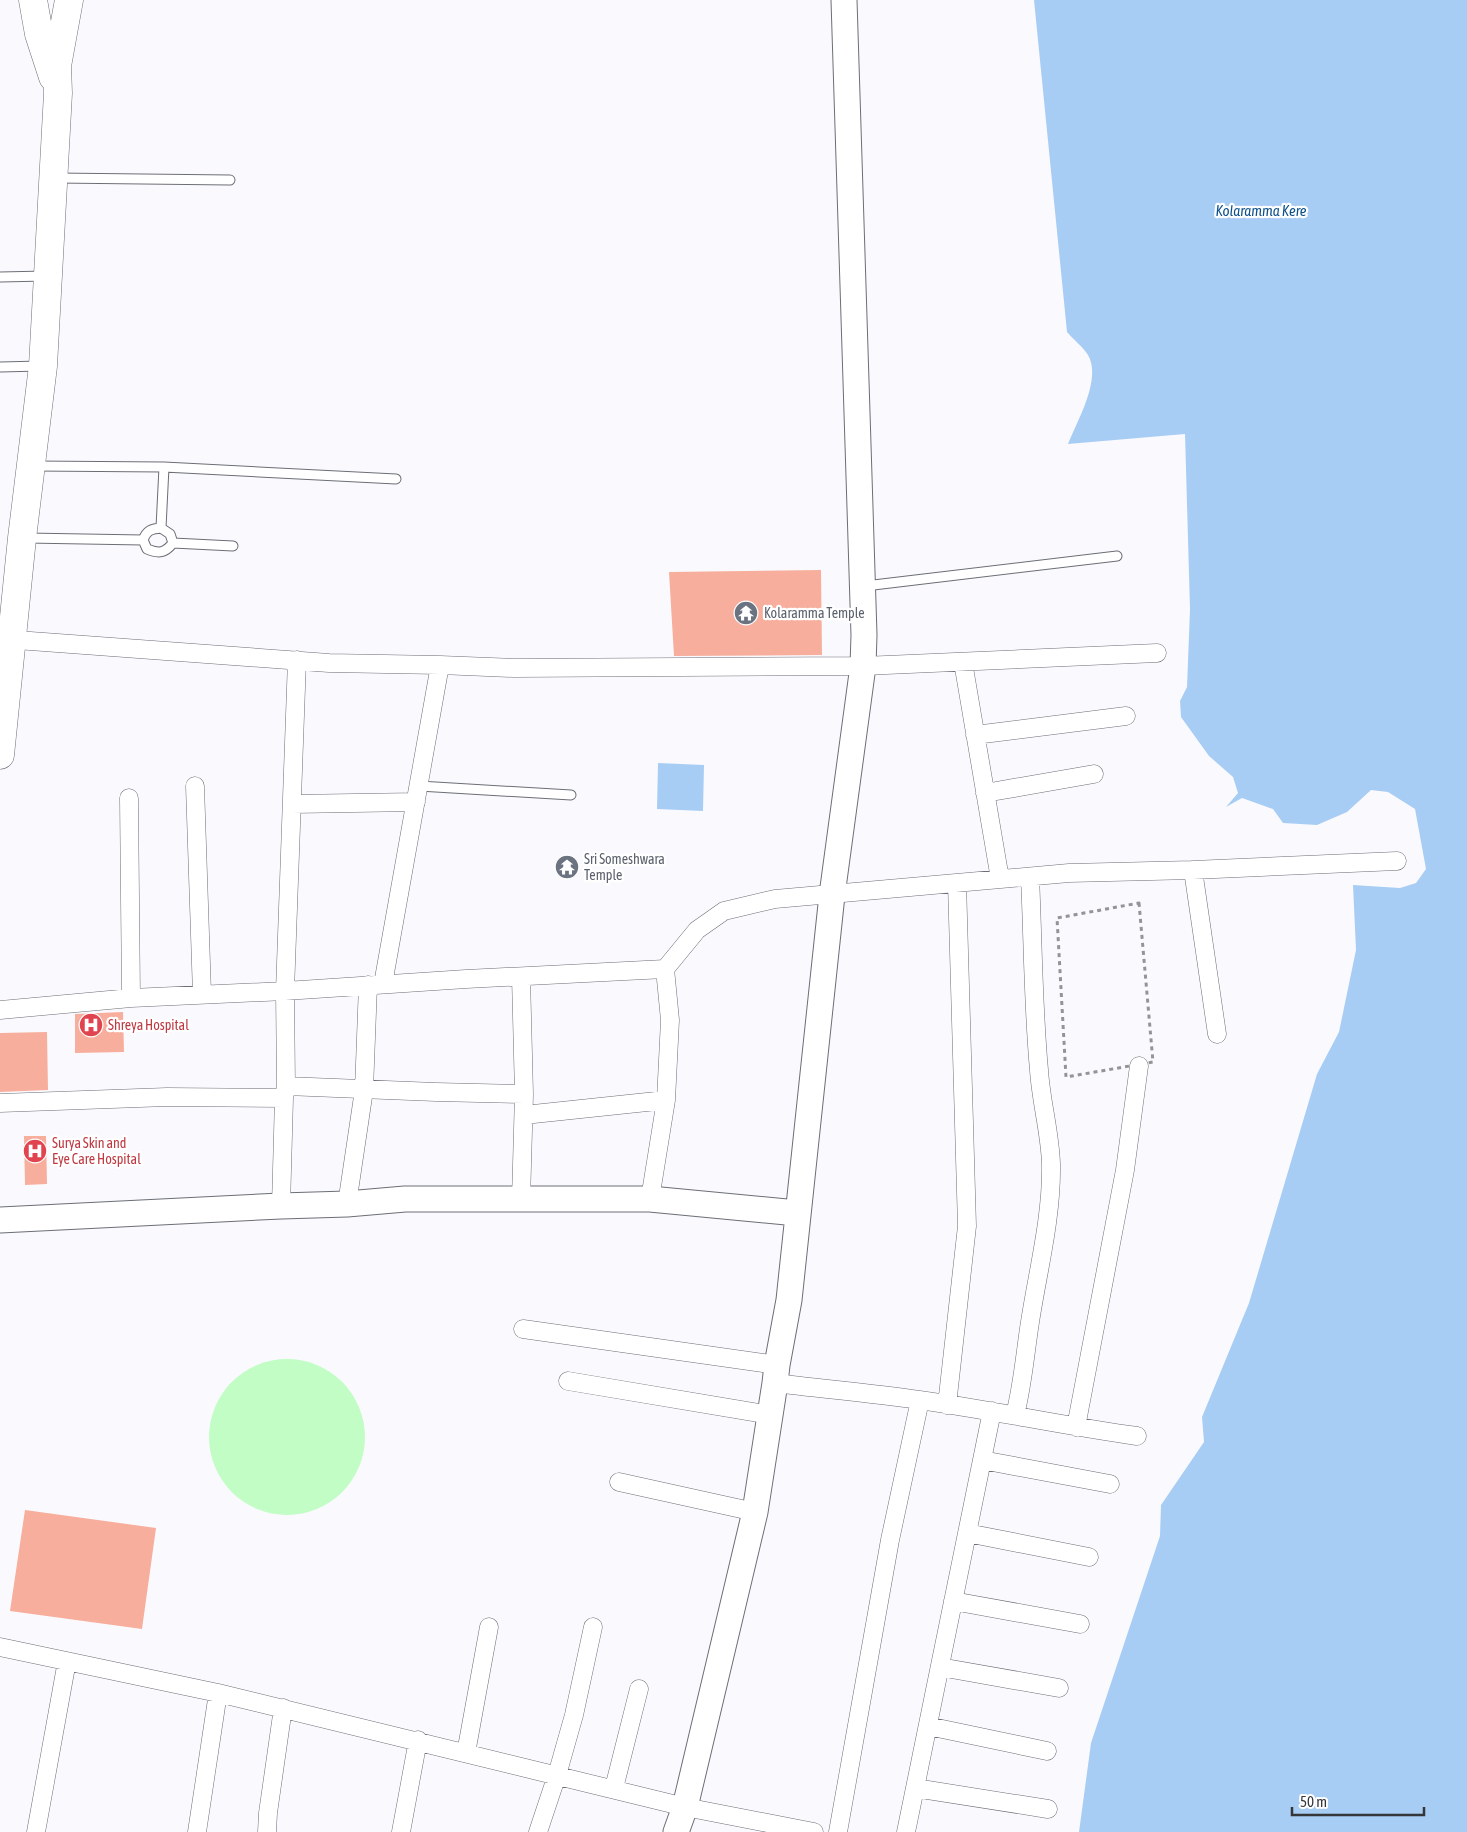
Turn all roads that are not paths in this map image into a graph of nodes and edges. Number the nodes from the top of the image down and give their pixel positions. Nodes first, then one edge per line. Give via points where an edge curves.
1 (69, 0) edge
2 (844, 0) edge
3 (32, 2) edge
4 (58, 93) junction
5 (54, 178) junction
6 (230, 180) dead end
7 (48, 276) junction
8 (0, 277) edge
9 (44, 366) junction
10 (0, 367) edge
11 (31, 466) junction
12 (164, 467) junction
13 (396, 479) dead end
14 (161, 528) junction
15 (22, 538) junction
16 (143, 540) junction
17 (172, 543) junction
18 (233, 546) dead end
19 (1117, 556) dead end
20 (862, 586) junction
21 (6, 640) edge
22 (1157, 653) dead end
23 (298, 660) junction
24 (963, 662) junction
25 (440, 664) junction
26 (863, 666) junction
27 (1126, 716) dead end
28 (975, 735) junction
29 (0, 755) edge
30 (1094, 774) dead end
31 (195, 786) dead end
32 (985, 792) junction
33 (418, 794) junction
34 (571, 795) dead end
35 (129, 798) dead end
36 (292, 804) junction
37 (1397, 861) dead end
38 (1193, 870) junction
39 (1030, 876) junction
40 (1000, 879) junction
41 (957, 883) junction
42 (832, 895) junction
43 (665, 969) junction
44 (521, 977) junction
45 (376, 985) junction
46 (285, 991) junction
47 (202, 994) junction
48 (131, 998) junction
49 (0, 1010) edge
50 (1217, 1034) dead end
51 (1139, 1066) road end
52 (364, 1090) junction
53 (285, 1092) junction
54 (524, 1094) junction
55 (666, 1100) junction
56 (0, 1103) edge
57 (524, 1115) junction
58 (650, 1199) junction
59 (521, 1200) junction
60 (348, 1204) junction
61 (281, 1206) junction
62 (797, 1213) junction
63 (0, 1220) edge
64 (524, 1329) dead end
65 (776, 1374) junction
66 (568, 1381) dead end
67 (920, 1400) junction
68 (947, 1405) junction
69 (992, 1411) junction
70 (770, 1415) junction
71 (1015, 1415) junction
72 (1076, 1427) junction
73 (1137, 1436) dead end
74 (982, 1460) junction
75 (619, 1482) dead end
76 (1110, 1484) dead end
77 (755, 1512) junction
78 (967, 1533) junction
79 (1089, 1557) dead end
80 (953, 1601) junction
81 (1080, 1624) dead end
82 (489, 1627) dead end
83 (593, 1627) dead end
84 (0, 1647) edge
85 (68, 1661) junction
86 (940, 1667) junction
87 (1059, 1688) dead end
88 (639, 1690) dead end
89 (218, 1693) junction
90 (283, 1708) junction
91 (928, 1726) junction
92 (418, 1740) junction
93 (1047, 1751) dead end
94 (466, 1753) junction
95 (557, 1775) junction
96 (614, 1788) junction
97 (915, 1788) junction
98 (685, 1806) junction
99 (1048, 1809) dead end
100 (36, 1832) edge
101 (197, 1832) edge
102 (267, 1832) edge
103 (401, 1832) edge
104 (538, 1832) edge
105 (676, 1832) edge
106 (814, 1832) edge
107 (838, 1832) edge
108 (906, 1832) edge

1 - 4 main road via 56,66
2 - 20 street
3 - 4 main road
4 - 5 main road
5 - 6 lane
5 - 7 main road
7 - 8 lane
7 - 9 main road
9 - 10 lane
9 - 11 main road
11 - 12 lane
11 - 15 main road
12 - 13 lane
12 - 14 lane
14 - 16 lane via 150,529
14 - 17 lane via 170,534
15 - 16 lane
15 - 21 main road
16 - 17 lane via 147,549 156,553 166,551
17 - 18 lane
19 - 20 lane
20 - 26 street
21 - 23 street
21 - 29 main road
22 - 24 street
23 - 25 street
23 - 36 street
24 - 26 street
24 - 28 street
25 - 26 street via 513,668
25 - 33 street
26 - 42 street
27 - 28 street
28 - 32 street
30 - 32 street
31 - 47 street
32 - 40 street
33 - 34 lane
33 - 36 street
33 - 45 street
35 - 48 street
36 - 46 street
37 - 38 street
38 - 39 street
38 - 50 street
39 - 40 street
39 - 71 street via 1039,1071 1051,1165 1038,1284
40 - 41 street
41 - 42 street
41 - 68 street via 966,1226
42 - 43 street via 775,900 724,911 697,930
42 - 62 street
43 - 44 street
43 - 55 street via 670,1020
44 - 45 street
44 - 54 street
45 - 46 street
45 - 52 street
46 - 47 street
46 - 53 street
47 - 48 street
48 - 49 street
51 - 72 street via 1125,1170
52 - 53 street
52 - 54 street
52 - 60 street
53 - 56 street
53 - 61 street
54 - 57 street
55 - 57 street
55 - 58 street
57 - 59 street
58 - 59 street
58 - 62 street
59 - 60 street via 405,1200
60 - 61 street
61 - 63 street
62 - 65 street
64 - 65 street
65 - 67 street
65 - 70 street
66 - 70 street
67 - 68 street
67 - 107 street via 890,1540
68 - 69 street
69 - 71 street
69 - 74 street
70 - 77 street
71 - 72 street
72 - 73 street
74 - 76 street
74 - 78 street
75 - 77 street
77 - 98 street
78 - 79 street
78 - 80 street
80 - 81 street
80 - 86 street
82 - 94 street
83 - 95 street
84 - 85 street
85 - 89 street
85 - 100 street
86 - 87 street
86 - 91 street
88 - 96 street
89 - 90 street
89 - 101 street
90 - 92 street
90 - 102 street
91 - 93 street
91 - 97 street
92 - 94 street
92 - 103 street
94 - 95 street
95 - 96 street
95 - 104 street
96 - 98 street
97 - 99 street
97 - 108 street
98 - 105 street
98 - 106 street

